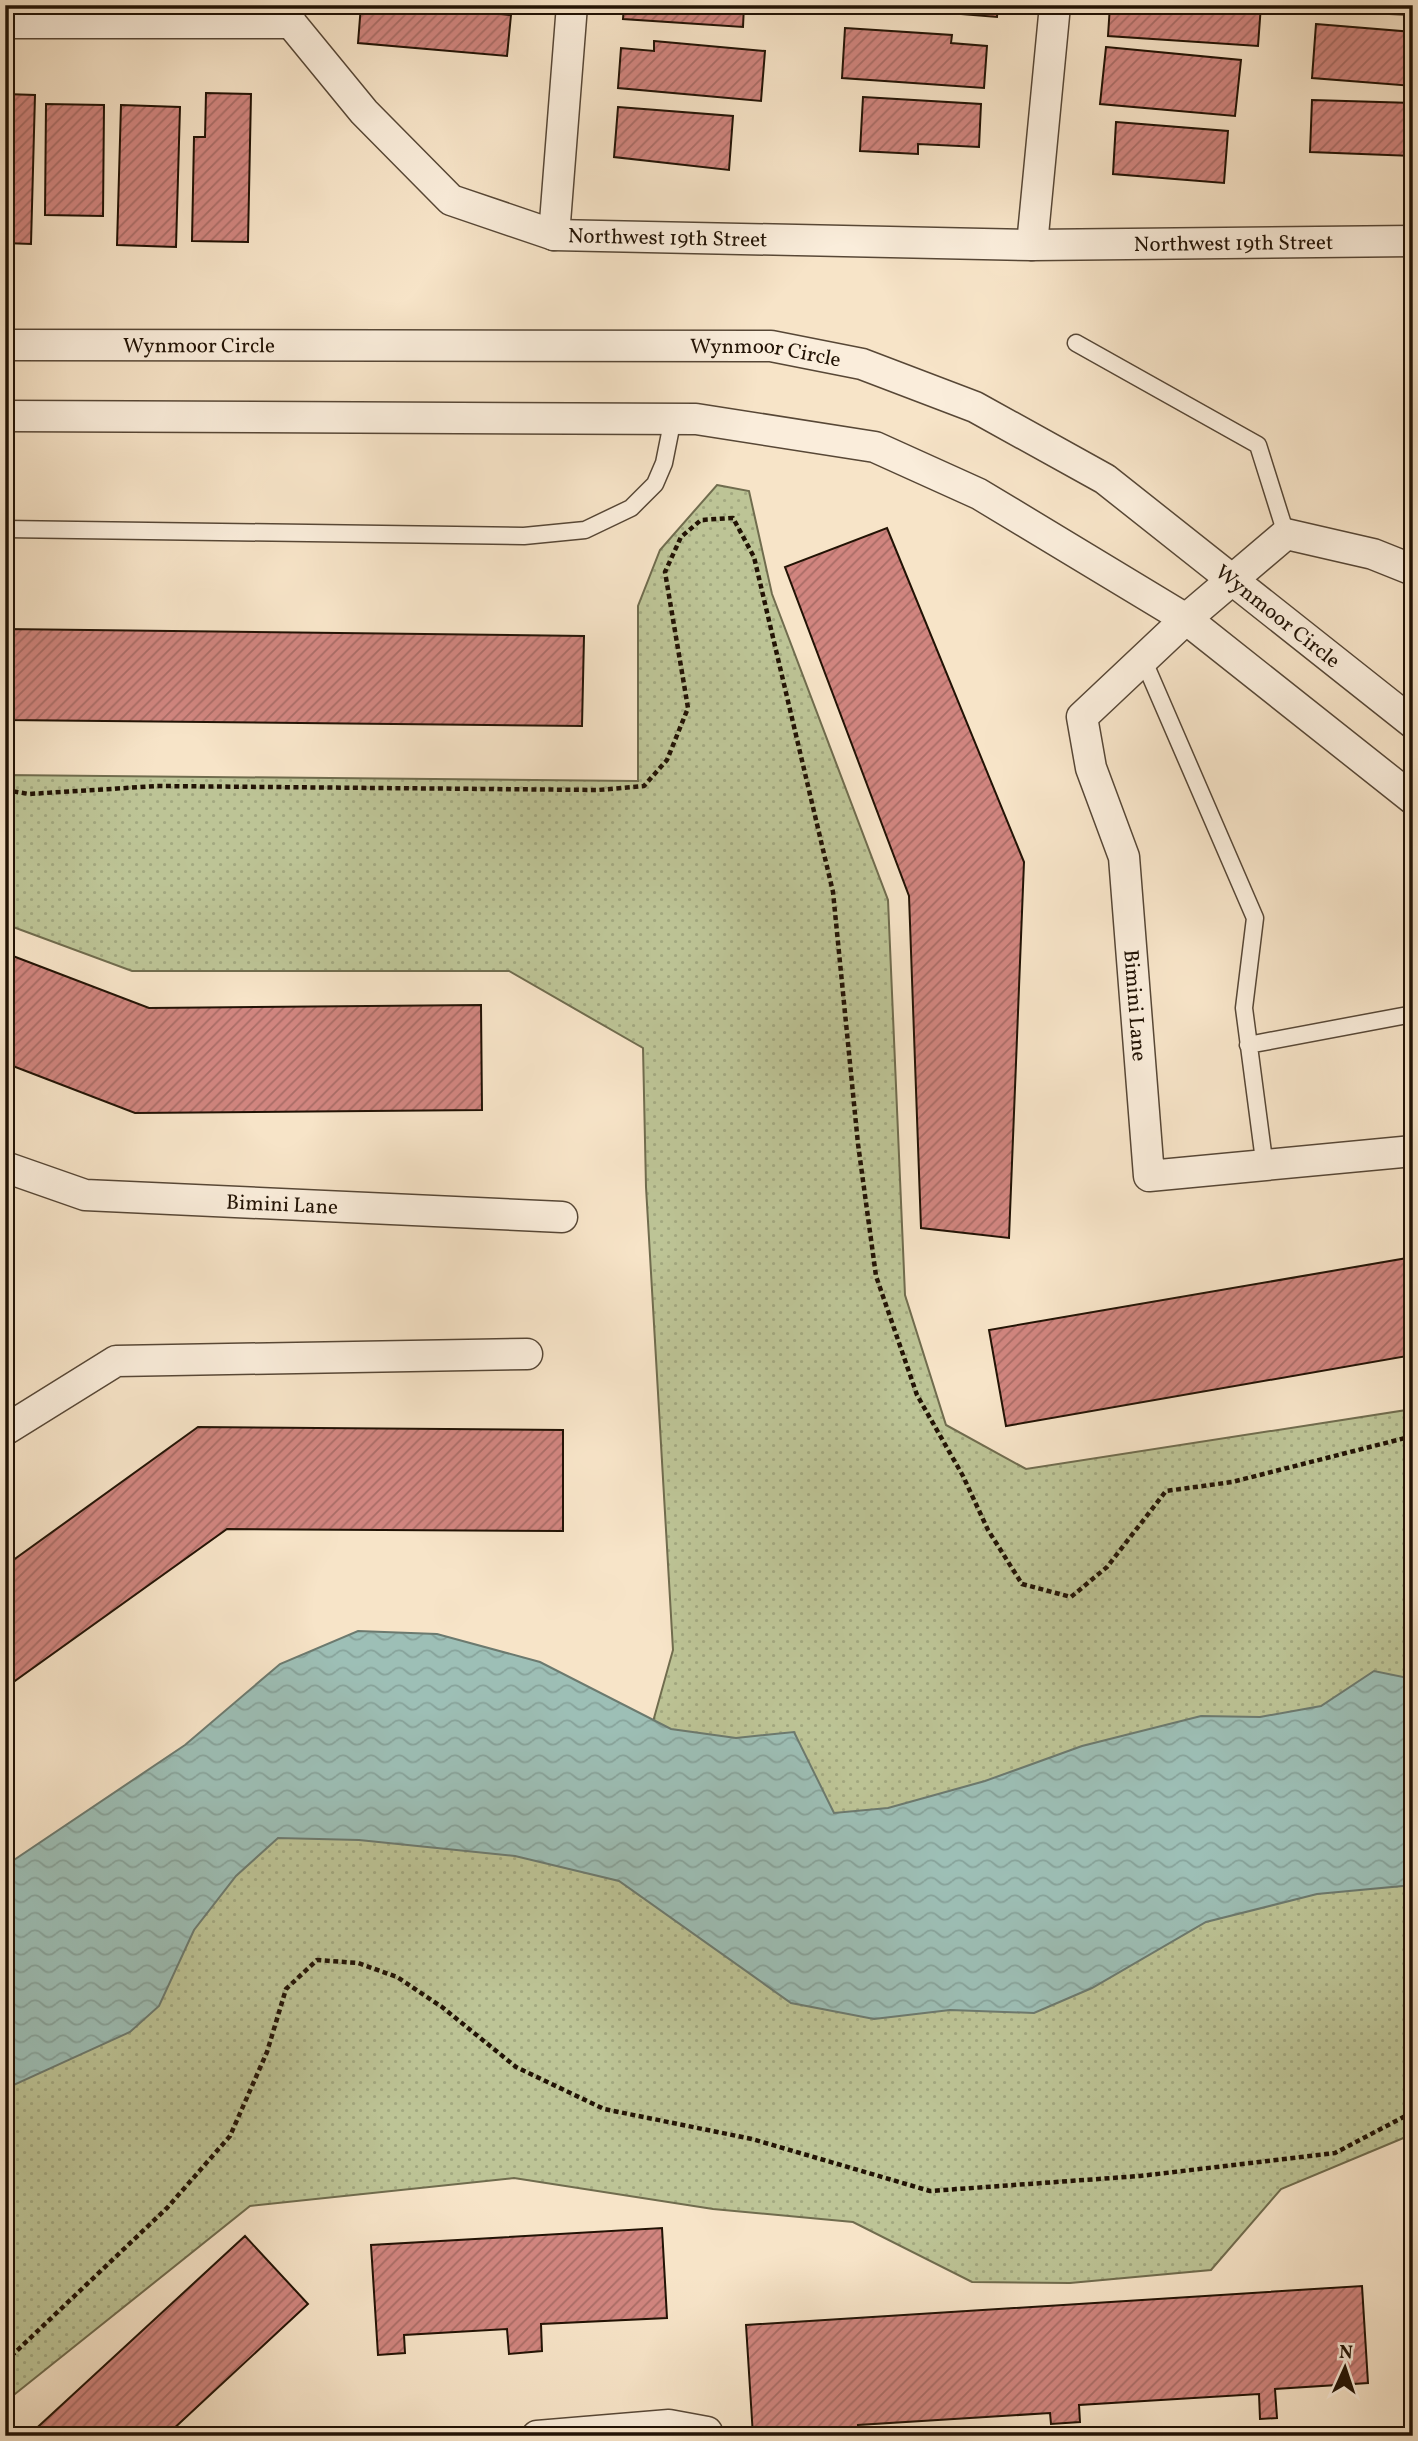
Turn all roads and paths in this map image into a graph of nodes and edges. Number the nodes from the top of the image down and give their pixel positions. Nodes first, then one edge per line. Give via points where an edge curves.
1 (572, 5) edge
2 (1055, 5) edge
3 (289, 14) edge
4 (5, 23) edge
5 (554, 235) junction
6 (1413, 241) edge
7 (1032, 245) junction
8 (1076, 343) dead end
9 (5, 345) edge
10 (5, 416) edge
11 (673, 418) junction
12 (5, 529) edge
13 (1286, 534) junction
14 (1413, 570) edge
15 (1231, 580) junction
16 (1186, 619) junction
17 (1143, 659) junction
18 (1413, 723) edge
19 (5, 790) edge
20 (1413, 799) edge
21 (1413, 1014) edge
22 (1248, 1045) junction
23 (1413, 1151) edge
24 (5, 1167) edge
25 (1265, 1168) junction
26 (562, 1217) dead end
27 (527, 1354) dead end
28 (5, 1430) edge
29 (1413, 1436) edge
30 (1413, 2112) edge
31 (5, 2362) edge
32 (537, 2436) edge
33 (707, 2436) edge

1 - 5 street
2 - 7 street
3 - 4 street, Northwest 19th Street
3 - 5 street, Northwest 19th Street via 364,112 451,200
5 - 7 street, Northwest 19th Street
6 - 7 street, Northwest 19th Street
8 - 13 lane via 1258,445
9 - 15 street, Wynmoor Circle via 771,346 862,364 975,407 1105,479
10 - 11 street
11 - 12 lane via 655,484 631,508 585,530 524,536
11 - 16 street via 875,447 979,494
13 - 14 street via 1373,554
13 - 15 street, Bimini Lane
15 - 16 street, Bimini Lane
15 - 18 street, Wynmoor Circle
16 - 17 street, Bimini Lane
16 - 20 street
17 - 22 lane via 1255,918 1244,1008
17 - 25 street, Bimini Lane via 1082,717 1091,768 1124,857 1149,1176
19 - 29 path via 29,794 158,786 598,790 644,786 667,760 688,708 664,572 681,537 701,520 733,518 754,556 833,892 876,1276 917,1395 988,1530 1023,1584 1071,1597 1107,1567 1166,1492 1232,1482
21 - 22 lane
22 - 25 lane
23 - 25 street, Bimini Lane
24 - 26 street, Bimini Lane via 85,1195
27 - 28 street via 116,1361
30 - 31 path via 1335,2153 1140,2176 930,2190 752,2139 604,2109 516,2067 397,1977 358,1963 317,1961 286,1989 267,2052 230,2136 167,2208
32 - 33 street via 670,2425 707,2432

